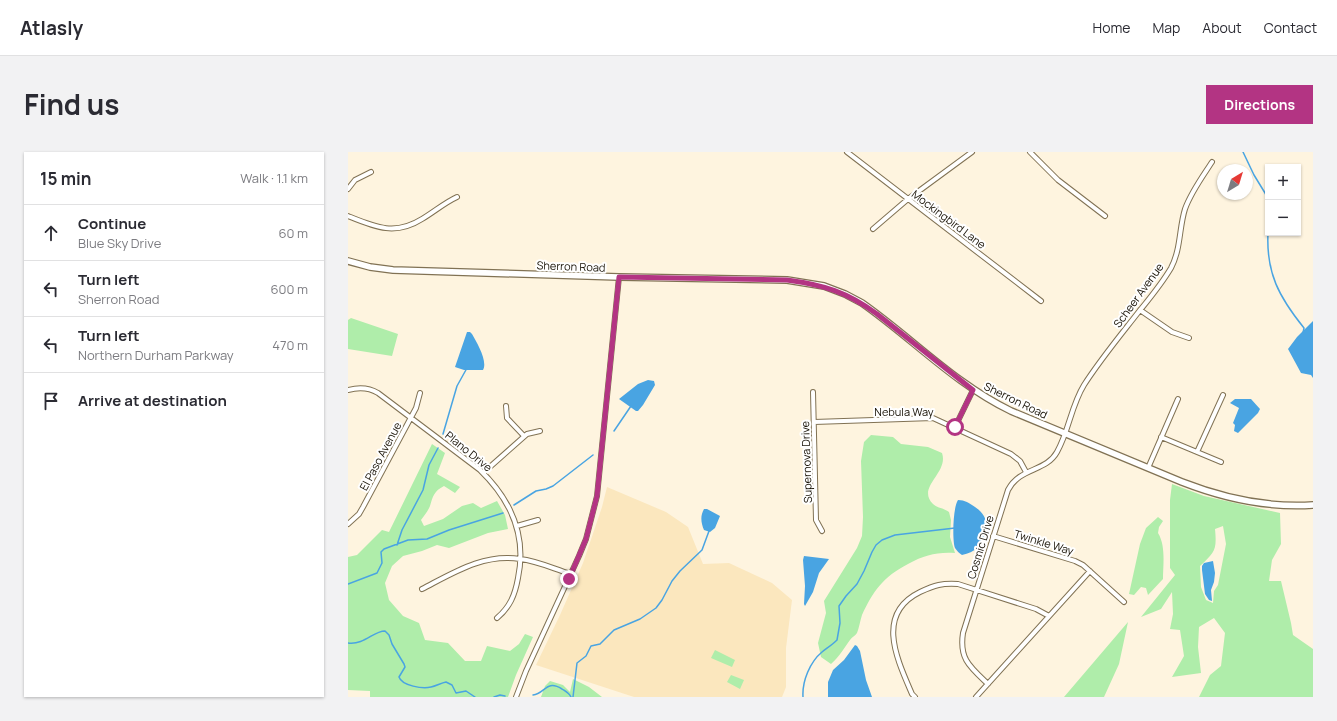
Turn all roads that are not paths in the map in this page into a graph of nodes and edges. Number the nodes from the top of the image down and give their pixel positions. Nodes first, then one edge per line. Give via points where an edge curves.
1 (846, 152) edge
2 (972, 152) edge
3 (1030, 152) edge
4 (1212, 162) dead end
5 (371, 172) dead end
6 (348, 189) edge
7 (457, 197) dead end
8 (908, 199) junction
9 (348, 216) edge
10 (1105, 216) dead end
11 (873, 229) dead end
12 (348, 261) edge
13 (619, 277) junction
14 (1041, 301) dead end
15 (1140, 310) junction
16 (1189, 338) dead end
17 (348, 390) edge
18 (973, 390) junction
19 (420, 392) dead end
20 (813, 392) dead end
21 (1223, 395) dead end
22 (1178, 399) dead end
23 (506, 406) dead end
24 (411, 418) junction
25 (814, 422) junction
26 (955, 427) junction
27 (540, 431) dead end
28 (1065, 433) junction
29 (524, 436) junction
30 (1161, 437) junction
31 (1197, 452) junction
32 (1221, 462) dead end
33 (1148, 468) junction
34 (1026, 472) junction
35 (483, 473) junction
36 (1313, 505) edge
37 (538, 520) dead end
38 (348, 524) edge
39 (517, 526) junction
40 (822, 530) dead end
41 (993, 536) junction
42 (521, 559) junction
43 (1090, 571) junction
44 (571, 574) junction
45 (422, 589) dead end
46 (976, 590) junction
47 (1124, 602) dead end
48 (1049, 616) junction
49 (497, 618) dead end
50 (988, 684) junction
51 (516, 697) edge
52 (915, 697) edge
53 (976, 697) edge

1 - 8 street, Mockingbird Lane
2 - 8 street
3 - 10 street via 1062,184
4 - 15 street, Scheer Avenue via 1185,208 1174,262
5 - 6 street via 355,180
7 - 9 street via 422,220 404,227 382,229
8 - 11 street
8 - 14 street, Mockingbird Lane
12 - 13 main road, Sherron Road via 393,270
13 - 18 main road, Sherron Road via 787,280 835,290 877,314
13 - 44 street via 597,496 586,539
15 - 16 street via 1172,332
15 - 28 street, Scheer Avenue via 1079,393
17 - 24 street, Plano Drive via 360,387 374,390
18 - 26 street
18 - 28 main road, Sherron Road via 999,405
19 - 24 street, El Paso Avenue
20 - 25 street, Supernova Drive
21 - 31 street
22 - 30 street
23 - 29 street via 507,418
24 - 35 street, Plano Drive
24 - 38 street, El Paso Avenue via 359,514
25 - 26 street, Nebula Way via 929,418
25 - 40 street, Supernova Drive via 816,520
26 - 34 street, Nebula Way via 1011,454 1020,461
27 - 29 street
28 - 33 main road, Sherron Road
28 - 34 street, Cosmic Drive via 1053,458 1044,465
29 - 35 street
30 - 31 street
30 - 33 street
31 - 32 street
33 - 36 main road, Sherron Road via 1197,488 1239,499 1260,503
34 - 41 street, Cosmic Drive via 1012,483 1008,490
35 - 39 street, Plano Drive via 505,500
37 - 39 street
39 - 42 street, Plano Drive
41 - 43 street, Twinkle Way via 1075,561
41 - 46 street, Cosmic Drive
42 - 44 street
42 - 45 street via 500,557 480,561
42 - 49 street, Plano Drive via 518,582 512,599 506,611
43 - 47 street, Twinkle Way
43 - 48 street
44 - 51 street
46 - 48 street via 1036,609
46 - 50 street, Cosmic Drive via 962,633 962,651 970,667
46 - 52 street via 958,584 936,585 908,600 896,615 892,634 894,645
48 - 50 street
50 - 53 street

